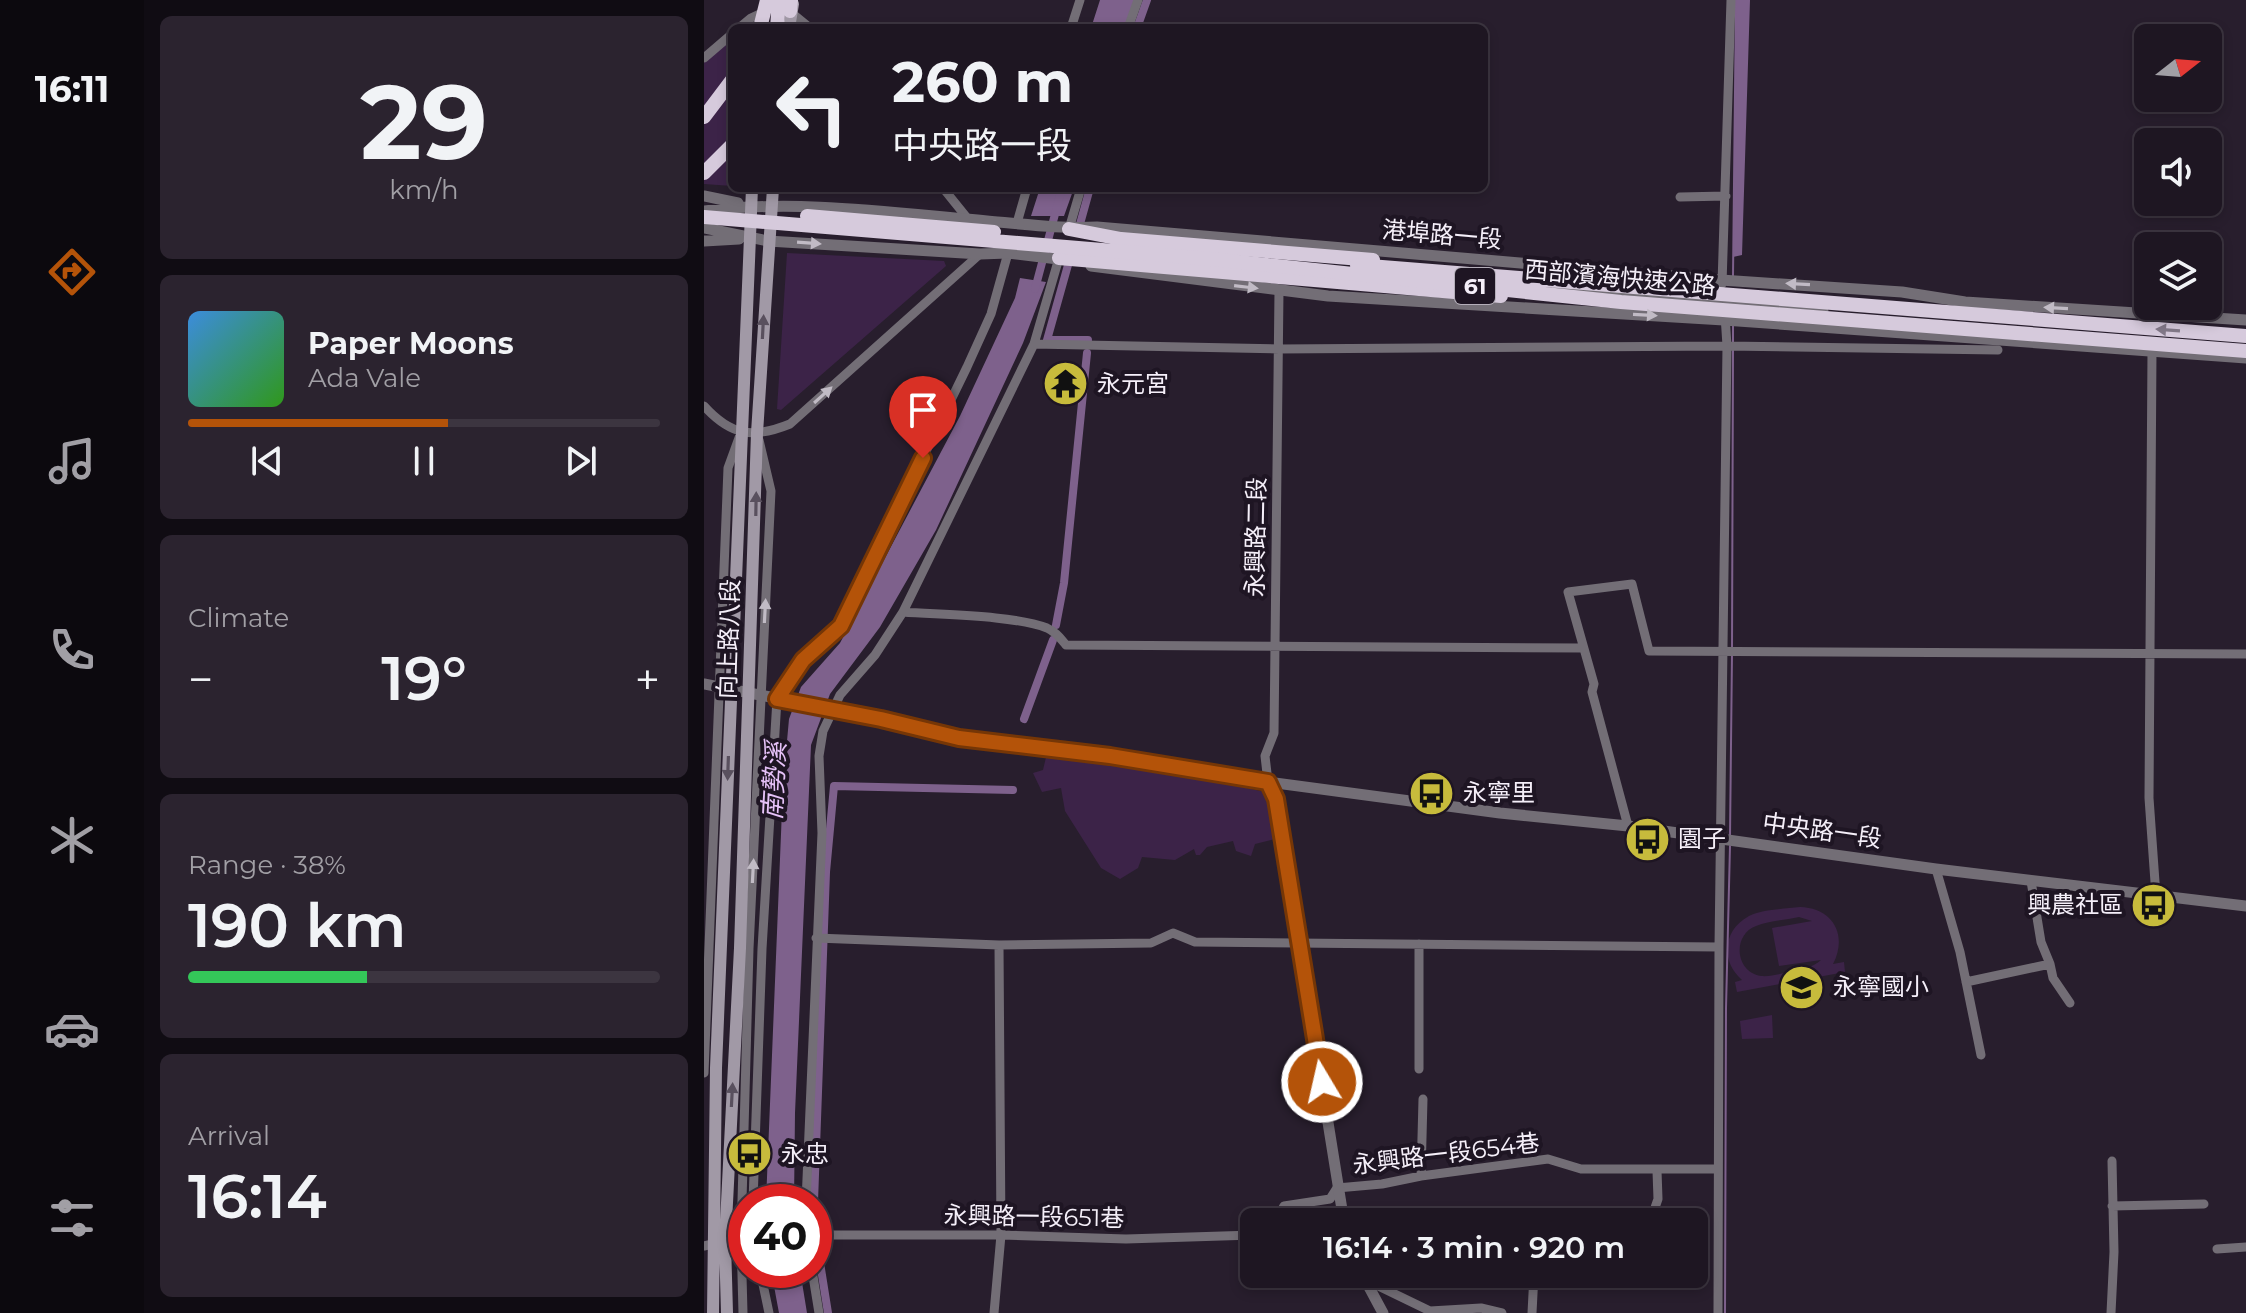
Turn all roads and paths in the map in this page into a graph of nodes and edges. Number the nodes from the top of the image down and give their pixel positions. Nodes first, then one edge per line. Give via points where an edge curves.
1 (779, 0) edge
2 (1080, 0) edge
3 (1138, 0) edge
4 (1731, 0) edge
5 (791, 3) edge
6 (763, 4) edge
7 (743, 24) edge
8 (760, 24) edge
9 (777, 24) edge
10 (789, 24) edge
11 (807, 24) edge
12 (1072, 24) edge
13 (1129, 24) edge
14 (728, 37) edge
15 (704, 58) edge
16 (728, 85) edge
17 (704, 117) edge
18 (728, 149) edge
19 (704, 173) edge
20 (752, 192) edge
21 (773, 192) edge
22 (946, 192) edge
23 (1026, 192) edge
24 (1080, 192) edge
25 (704, 196) edge
26 (1726, 196) junction
27 (1680, 197) dead end
28 (751, 205) junction
29 (771, 206) junction
30 (704, 210) edge
31 (704, 217) edge
32 (968, 219) junction
33 (1017, 223) junction
34 (704, 228) edge
35 (1069, 229) junction
36 (749, 238) junction
37 (704, 241) edge
38 (768, 241) junction
39 (1008, 253) junction
40 (980, 254) junction
41 (1138, 256) junction
42 (1059, 258) junction
43 (1721, 280) junction
44 (1279, 291) junction
45 (1707, 294) junction
46 (1621, 302) junction
47 (1725, 302) junction
48 (1965, 302) junction
49 (1877, 316) junction
50 (1724, 320) junction
51 (2246, 320) edge
52 (1961, 336) junction
53 (2246, 336) edge
54 (1034, 344) junction
55 (1727, 346) junction
56 (1279, 349) junction
57 (1998, 350) dead end
58 (2152, 351) junction
59 (2246, 351) edge
60 (2246, 358) edge
61 (704, 406) edge
62 (741, 432) junction
63 (757, 433) junction
64 (903, 612) junction
65 (1275, 646) junction
66 (1583, 648) junction
67 (1723, 650) junction
68 (2149, 653) junction
69 (2246, 654) edge
70 (704, 684) edge
71 (724, 688) junction
72 (754, 695) junction
73 (777, 699) junction
74 (827, 709) junction
75 (1268, 782) junction
76 (750, 811) junction
77 (720, 812) junction
78 (1628, 826) junction
79 (1720, 840) junction
80 (1936, 869) junction
81 (2031, 881) junction
82 (2156, 896) junction
83 (2246, 906) edge
84 (816, 938) junction
85 (1419, 944) junction
86 (999, 945) junction
87 (1300, 945) junction
88 (1719, 947) junction
89 (2050, 964) junction
90 (1966, 982) junction
91 (2070, 1003) dead end
92 (1981, 1055) dead end
93 (1419, 1069) dead end
94 (704, 1073) edge
95 (1423, 1099) dead end
96 (2112, 1161) dead end
97 (1718, 1169) junction
98 (1657, 1171) junction
99 (1421, 1176) junction
100 (745, 1184) edge
101 (754, 1184) edge
102 (807, 1184) edge
103 (1337, 1188) junction
104 (2204, 1204) dead end
105 (2112, 1206) junction
106 (1283, 1208) edge
107 (1341, 1208) edge
108 (1655, 1208) edge
109 (832, 1235) edge
110 (1001, 1235) junction
111 (1240, 1235) edge
112 (713, 1244) edge
113 (2246, 1247) edge
114 (2217, 1249) dead end
115 (743, 1288) edge
116 (764, 1288) edge
117 (815, 1288) edge
118 (1370, 1288) edge
119 (1385, 1288) edge
120 (1533, 1288) edge
121 (713, 1313) edge
122 (727, 1313) edge
123 (743, 1313) edge
124 (769, 1313) edge
125 (819, 1313) edge
126 (994, 1313) edge
127 (1383, 1313) edge
128 (1502, 1313) edge
129 (1532, 1313) edge
130 (1718, 1313) edge
131 (2111, 1313) edge

1 - 9 highway, bridge
2 - 12 street
3 - 13 street
4 - 26 street
5 - 6 street
5 - 10 main road
5 - 11 street
6 - 7 street
6 - 8 highway, bridge
14 - 15 street
16 - 17 highway
18 - 19 highway
20 - 28 main road, 向上路八段
21 - 29 main road, 向上路八段
22 - 32 street
23 - 33 street
24 - 35 street
25 - 28 street, 港埠路一段
26 - 27 street
26 - 43 street
28 - 29 street, 港埠路一段
28 - 30 street, 港埠路一段
28 - 36 main road, 向上路八段
29 - 32 street, 港埠路一段
29 - 38 main road, 向上路八段
30 - 45 highway, 西部濱海快速公路 / 61, bridge via 928,224
31 - 46 highway, 西部濱海快速公路 / 61, bridge via 1210,259
32 - 33 street, 港埠路一段
32 - 41 street, 港埠路一段 via 985,232 1028,246
33 - 35 street, 港埠路一段
34 - 36 street, 港埠路一段
35 - 43 street, 港埠路一段 via 1097,227
35 - 45 highway, bridge via 1121,239 1641,282
36 - 37 street, 港埠路一段
36 - 38 street, 港埠路一段
36 - 62 main road, 向上路八段
38 -> 40 street, 港埠路一段
63 -> 38 main road, 向上路八段
39 - 40 street, 港埠路一段
39 - 42 street, 港埠路一段
39 - 73 street via 991,314 841,626 803,660
63 -> 40 street via 790,424
41 - 42 street, 港埠路一段
41 - 47 street, 港埠路一段
42 -> 44 street, 港埠路一段 via 1104,269
42 - 46 highway, bridge
42 - 54 street
43 - 47 street
48 -> 43 street, 港埠路一段 via 1902,292
44 -> 50 street, 港埠路一段
44 - 56 street, 永興路二段
53 -> 45 highway, 西部濱海快速公路 / 61, bridge
46 - 59 highway, 西部濱海快速公路 / 61, bridge
47 - 49 street, 港埠路一段
47 - 50 street
48 - 49 street
51 -> 48 street, 港埠路一段
49 - 52 street
50 - 52 street, 港埠路一段
50 - 55 street
52 - 58 street, 港埠路一段
54 - 56 street
54 - 64 street
55 - 56 street
55 - 57 street
55 - 67 street
56 - 65 street, 永興路二段
58 - 60 street, 港埠路一段
58 - 68 street
61 - 62 street via 720,424
62 - 63 street
62 - 71 main road, 向上路八段
72 -> 63 main road, 向上路八段
64 - 65 street via 1047,628 1066,645
64 - 74 street via 875,655
65 - 66 street
65 - 75 street, 永興路二段 via 1274,733 1265,756
66 - 67 street via 1568,592 1632,584 1649,651
66 - 78 street
67 - 68 street
67 - 79 street
68 - 69 street
68 - 82 street via 2149,798
70 - 71 street
71 - 72 street
71 -> 77 main road, 向上路八段
72 - 73 street
72 - 76 main road, 向上路八段
73 - 74 street, 中央路一段
73 - 101 street
74 - 75 street, 中央路一段 via 959,738
74 - 84 street via 819,756 822,833
75 - 78 street, 中央路一段
75 - 87 street via 1276,799
76 - 77 street
100 -> 76 street
112 -> 76 main road, 向上路八段
77 - 94 street
77 - 112 main road, 向上路八段
78 - 79 street, 中央路一段
79 - 80 street, 中央路一段
79 - 88 street
80 - 81 street, 中央路一段
80 - 90 street
81 - 82 street, 中央路一段
81 - 89 street
82 - 83 street, 中央路一段
84 - 86 street
84 - 102 street
85 - 87 street
85 - 88 street
85 - 93 street
86 - 87 street via 1151,943 1173,933 1195,942
86 - 110 street
87 - 103 street
88 - 97 street
89 - 90 street
89 - 91 street
90 - 92 street
95 - 99 street
96 - 105 street
97 - 98 street, 永興路一段654巷
97 - 130 street
98 - 99 street, 永興路一段654巷 via 1581,1169 1548,1159
98 - 108 street
99 - 103 street, 永興路一段654巷
103 - 106 street via 1330,1199
103 - 107 street
104 - 105 street
105 - 131 street
109 - 110 street, 永興路一段651巷
110 - 111 street, 永興路一段651巷
110 - 126 street
112 - 121 main road, 向上路八段
112 - 122 main road, 向上路八段
113 - 114 street
115 - 123 street
116 - 124 street
117 - 125 street
118 - 127 street
119 - 128 street via 1430,1311 1481,1308
120 - 129 street

